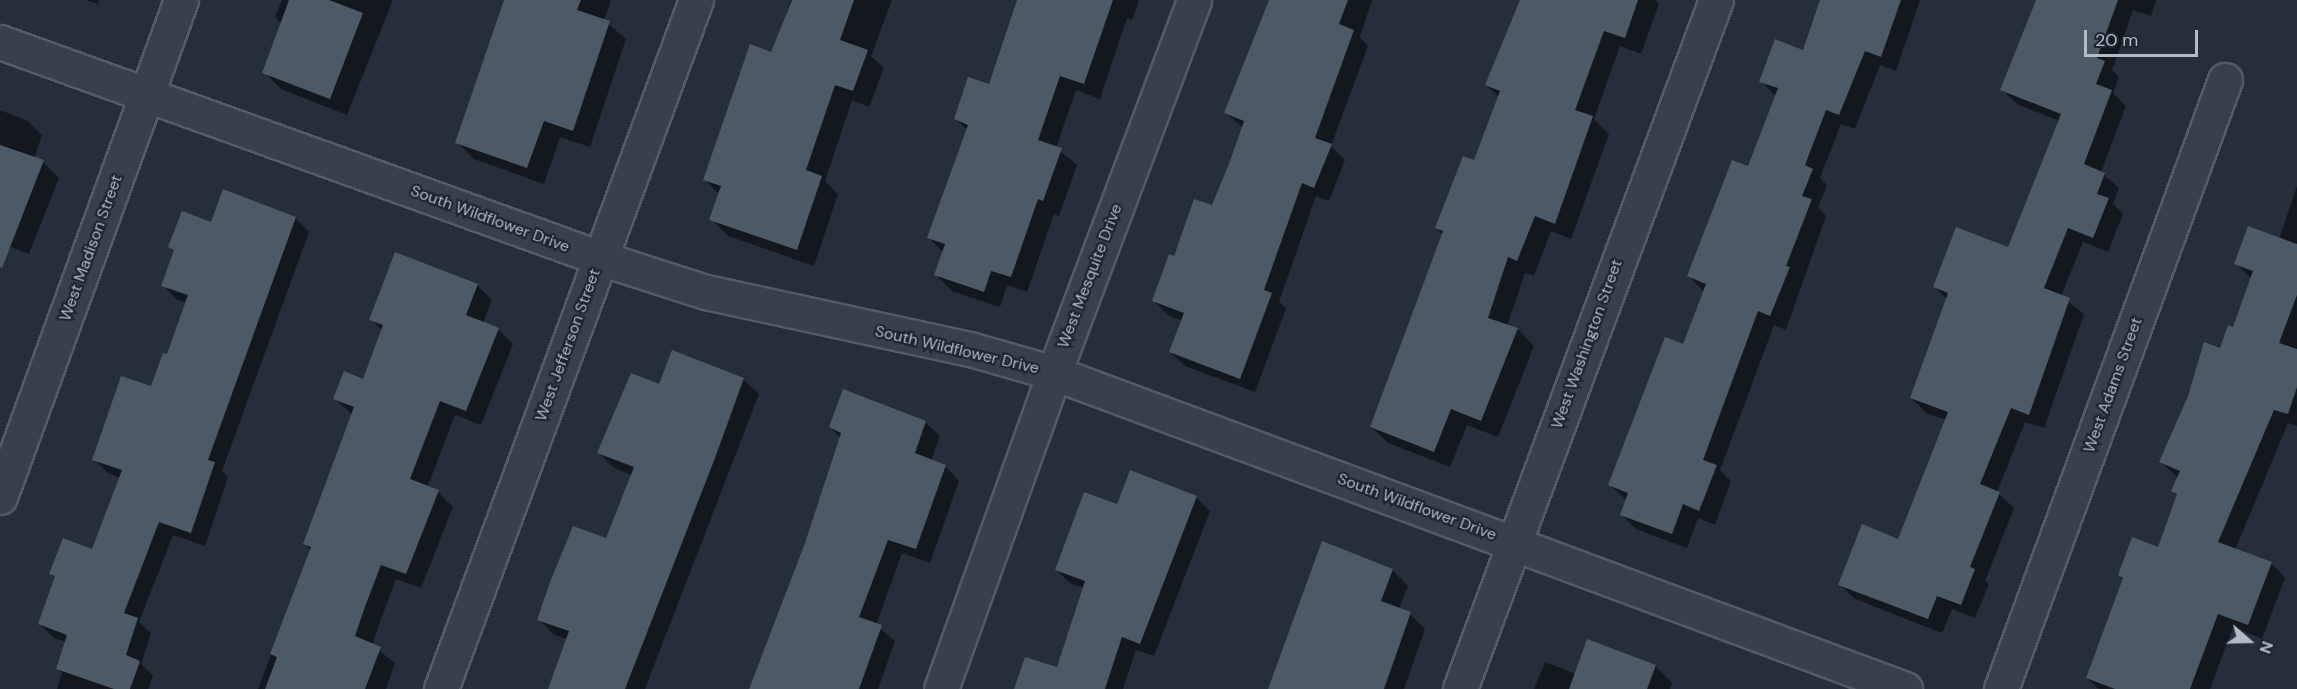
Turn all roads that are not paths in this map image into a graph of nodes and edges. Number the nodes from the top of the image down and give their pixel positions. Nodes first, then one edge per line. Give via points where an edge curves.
1 (181, 0) edge
2 (696, 0) edge
3 (1194, 0) edge
4 (1716, 0) edge
5 (0, 42) edge
6 (2225, 80) dead end
7 (147, 96) junction
8 (600, 258) junction
9 (1054, 373) junction
10 (0, 496) edge
11 (1513, 543) junction
12 (441, 689) edge
13 (941, 689) edge
14 (1460, 689) edge
15 (1905, 689) edge
16 (2001, 689) edge

1 - 7 street, West Madison Street
2 - 8 street, West Jefferson Street
3 - 9 street, West Mesquite Drive
4 - 11 street, West Washington Street
5 - 7 street, South Wildflower Drive
6 - 16 street, West Adams Street
7 - 8 street, South Wildflower Drive
7 - 10 street, West Madison Street
8 - 9 street, South Wildflower Drive via 706,292 970,350
8 - 12 street, West Jefferson Street
9 - 11 street, South Wildflower Drive
9 - 13 street, West Mesquite Drive
11 - 14 street, West Washington Street
11 - 15 street, South Wildflower Drive

